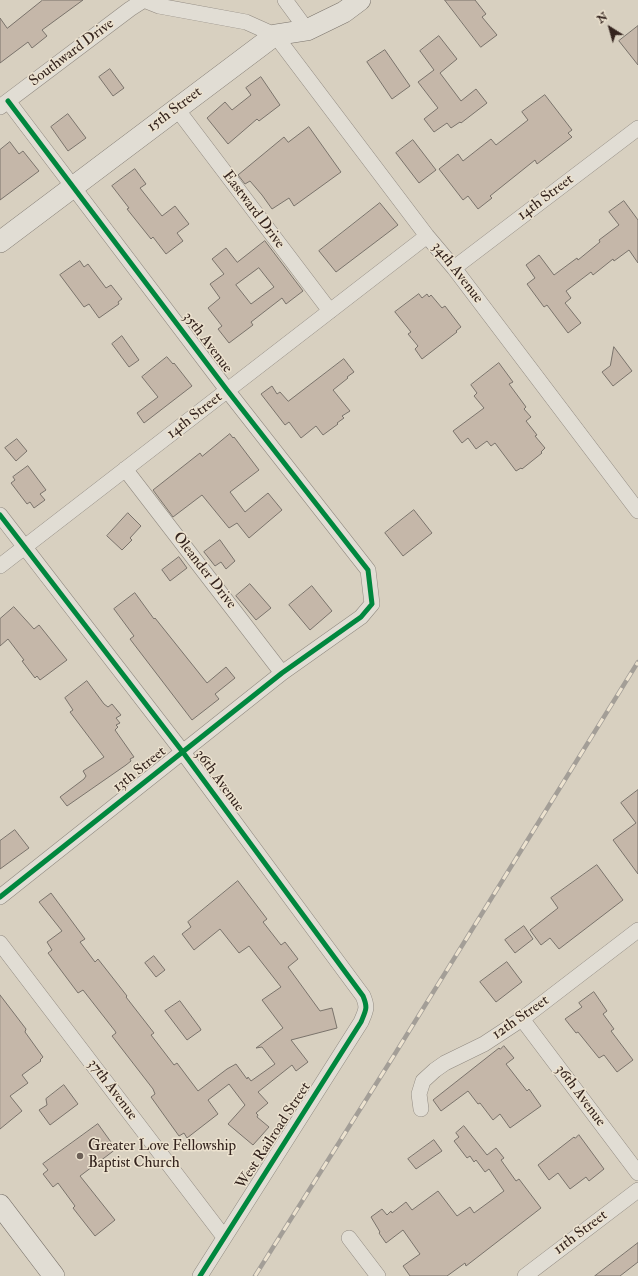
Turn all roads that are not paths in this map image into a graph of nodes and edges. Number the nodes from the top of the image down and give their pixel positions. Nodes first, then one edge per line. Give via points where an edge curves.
1 (144, 0) edge
2 (286, 0) edge
3 (360, 0) edge
4 (308, 30) junction
5 (275, 35) junction
6 (4, 104) edge
7 (177, 109) junction
8 (638, 128) edge
9 (74, 186) junction
10 (428, 236) junction
11 (0, 242) edge
12 (454, 268) junction
13 (330, 311) junction
14 (228, 390) junction
15 (125, 469) junction
16 (638, 511) edge
17 (0, 515) edge
18 (24, 547) junction
19 (0, 566) edge
20 (372, 604) joint
21 (282, 673) junction
22 (182, 751) junction
23 (0, 897) edge
24 (638, 930) edge
25 (0, 943) edge
26 (366, 1009) joint
27 (522, 1019) junction
28 (422, 1109) dead end
29 (638, 1173) edge
30 (638, 1190) edge
31 (0, 1205) edge
32 (224, 1237) junction
33 (349, 1238) dead end
34 (54, 1276) edge
35 (200, 1276) edge
36 (378, 1276) edge
37 (524, 1276) edge

1 - 5 street via 159,6 246,22
1 - 6 street, Southward Drive
2 - 4 street
3 - 4 main road, 15th Street via 344,12
4 - 5 main road, 15th Street
5 - 7 main road, 15th Street
5 - 10 street, 34th Avenue
6 - 9 street, 35th Avenue
7 - 9 main road, 15th Street
7 - 13 street, Eastward Drive
8 - 12 street, 14th Street
9 - 11 main road, 15th Street
9 - 14 street, 35th Avenue
10 - 12 street, 34th Avenue
10 - 13 street, 14th Street
12 - 16 street, 34th Avenue
13 - 14 street, 14th Street
14 - 15 street, 14th Street
14 - 20 street, 35th Avenue via 368,570
15 - 18 street, 14th Street
15 - 21 street, Oleander Drive
17 - 18 street, 36th Avenue
18 - 19 street, 14th Street
18 - 22 street, 36th Avenue
20 - 21 street, 13th Street via 362,617
21 - 22 street, 13th Street
22 - 23 street, 13th Street
22 - 26 street, 36th Avenue via 363,996
24 - 27 street, 12th Street
25 - 32 street, 37th Avenue
26 - 32 street, West Railroad Street via 361,1022
27 - 28 street, 12th Street via 484,1044 445,1063 423,1081 419,1094
27 - 29 street, 36th Avenue
30 - 37 street, 11th Street
31 - 34 main road
32 - 35 street, West Railroad Street
33 - 36 street

